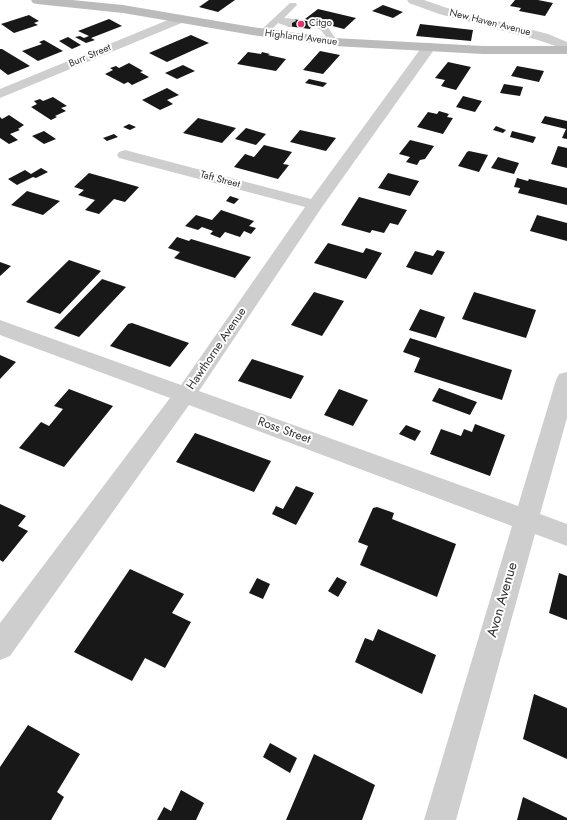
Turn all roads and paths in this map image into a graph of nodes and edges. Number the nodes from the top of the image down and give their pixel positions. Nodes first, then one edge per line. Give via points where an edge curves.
1 (37, 0) edge
2 (413, 0) edge
3 (293, 5) dead end
4 (180, 19) junction
5 (277, 20) junction
6 (291, 23) dead end
7 (318, 26) dead end
8 (263, 33) junction
9 (334, 42) junction
10 (567, 46) edge
11 (429, 48) junction
12 (567, 50) edge
13 (0, 94) edge
14 (126, 155) dead end
15 (315, 205) junction
16 (0, 327) edge
17 (567, 380) edge
18 (185, 395) junction
19 (526, 519) junction
20 (567, 535) edge
21 (0, 646) edge
22 (440, 820) edge

1 - 4 main road, Highland Avenue via 123,9
2 - 10 street, New Haven Avenue
3 - 5 lane
4 - 8 main road, Highland Avenue
4 - 13 street, Burr Street
5 - 6 lane
5 - 8 lane
7 - 9 lane
8 - 9 main road, Highland Avenue
9 - 11 main road, Highland Avenue
11 - 12 main road, Highland Avenue
11 - 15 street, Hawthorne Avenue
14 - 15 street, Taft Street
15 - 18 street, Hawthorne Avenue
16 - 18 street, Ross Street
17 - 19 street, Avon Avenue
18 - 19 street, Ross Street
18 - 21 street, Hawthorne Avenue
19 - 20 street, Ross Street
19 - 22 street, Avon Avenue

